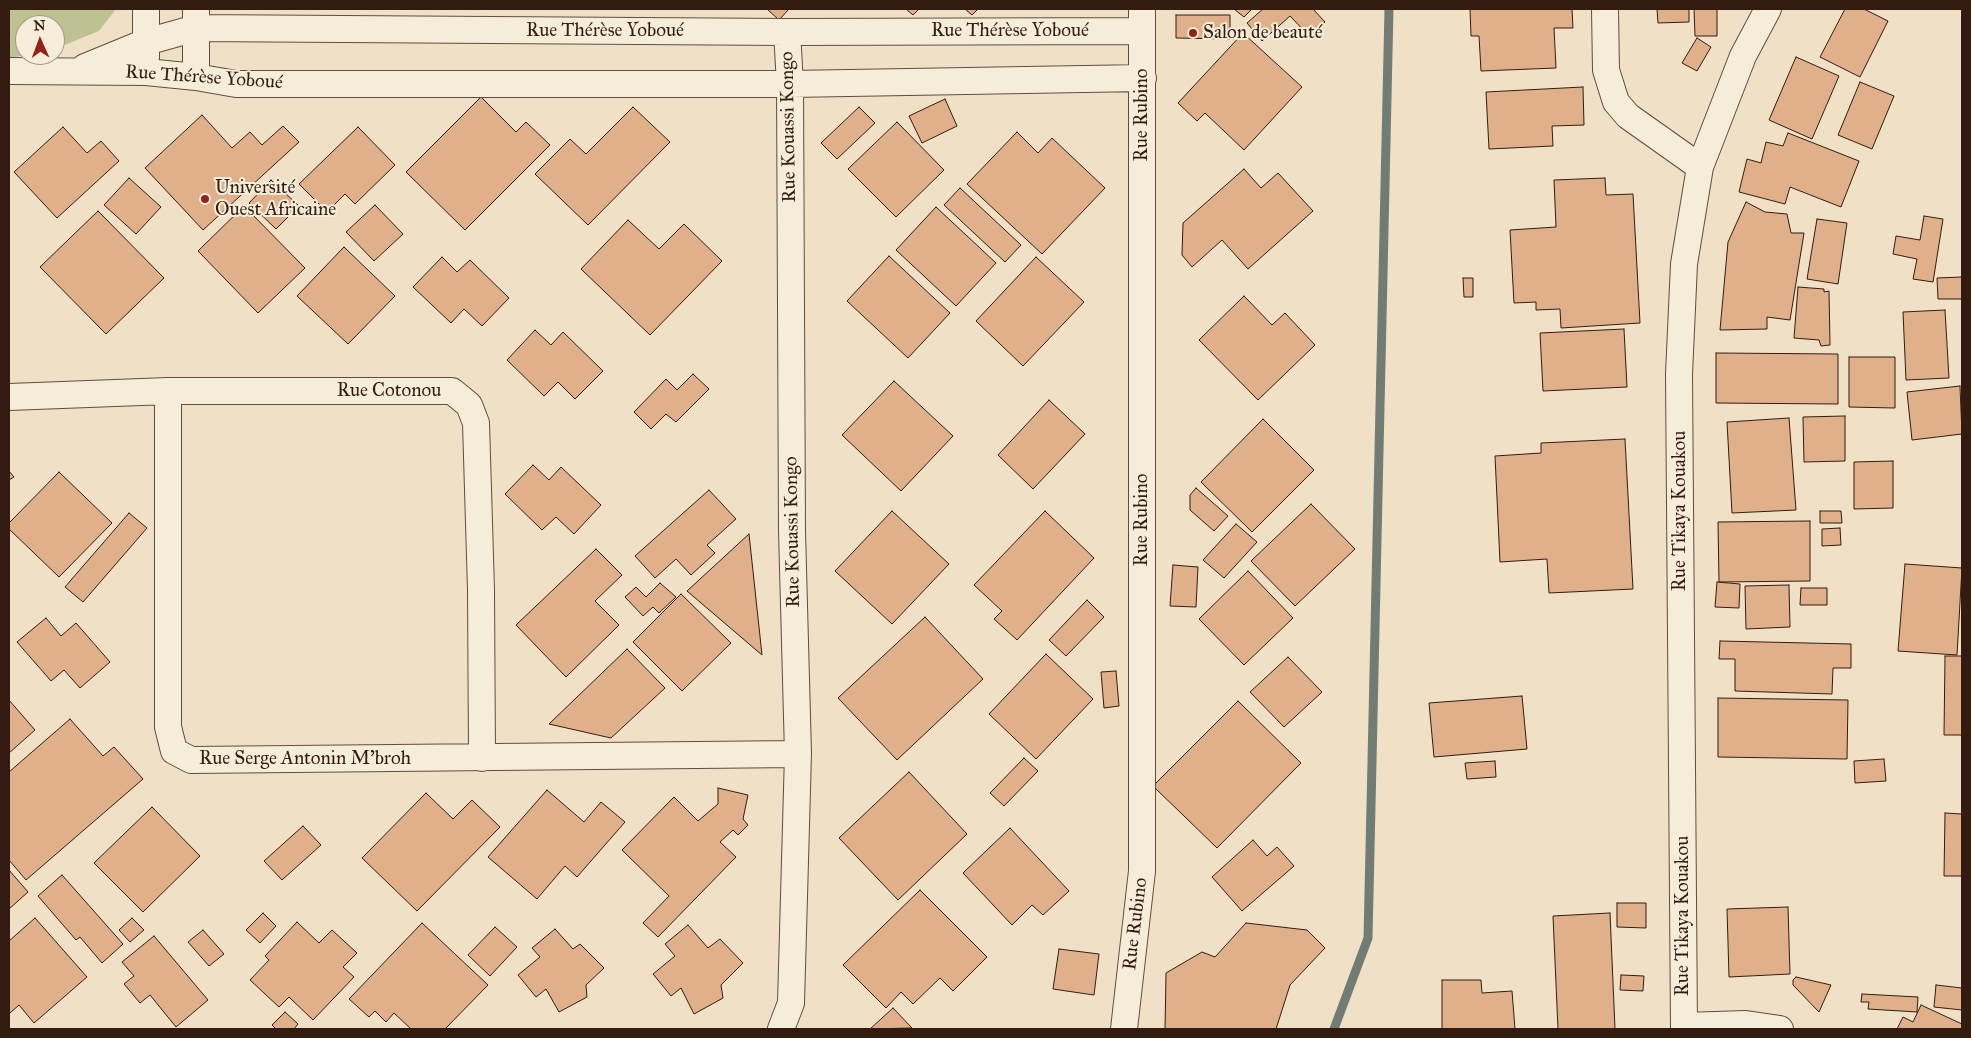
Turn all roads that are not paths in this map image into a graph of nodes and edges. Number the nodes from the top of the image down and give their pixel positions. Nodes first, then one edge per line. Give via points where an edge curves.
1 (146, 9) edge
2 (1605, 9) edge
3 (1768, 9) edge
4 (196, 18) edge
5 (1142, 20) edge
6 (787, 32) junction
7 (146, 42) junction
8 (9, 71) edge
9 (75, 71) junction
10 (146, 72) junction
11 (196, 77) junction
12 (1143, 78) junction
13 (790, 84) junction
14 (1700, 167) junction
15 (168, 391) junction
16 (9, 397) edge
17 (798, 754) junction
18 (482, 758) junction
19 (1684, 1028) edge
20 (781, 1029) edge
21 (1124, 1029) edge
22 (1780, 1029) edge

1 - 7 street
2 - 14 street via 1606,70 1616,102 1628,116
3 - 14 street, Rue Tikaya Kouakou via 1743,56
4 - 6 street, Rue Thérèse Yoboué
4 - 7 street, Rue Thérèse Yoboué
4 - 11 street
5 - 6 street, Rue Thérèse Yoboué
5 - 12 street, Rue Rubino
6 - 13 street, Rue Kouassi Kongo
7 - 9 street, Rue Thérèse Yoboué
7 - 10 street
8 - 9 street, Rue Thérèse Yoboué
9 - 10 street, Rue Thérèse Yoboué
10 - 11 street, Rue Thérèse Yoboué
11 - 13 street, Rue Thérèse Yoboué via 236,84
12 - 13 street, Rue Thérèse Yoboué
12 - 21 street, Rue Rubino via 1142,870
13 - 17 street, Rue Kouassi Kongo via 792,531
14 - 19 street, Rue Tikaya Kouakou via 1684,264 1679,374
15 - 16 street, Rue Cotonou
15 - 18 street, Rue Cotonou via 452,391 469,405 476,423
15 - 18 street, Rue Serge Antonin M'broh via 168,727 174,751 191,760
17 - 18 street, Rue Serge Antonin M'broh
17 - 20 street, Rue Kouassi Kongo via 790,1003
19 - 22 street via 1746,1024

